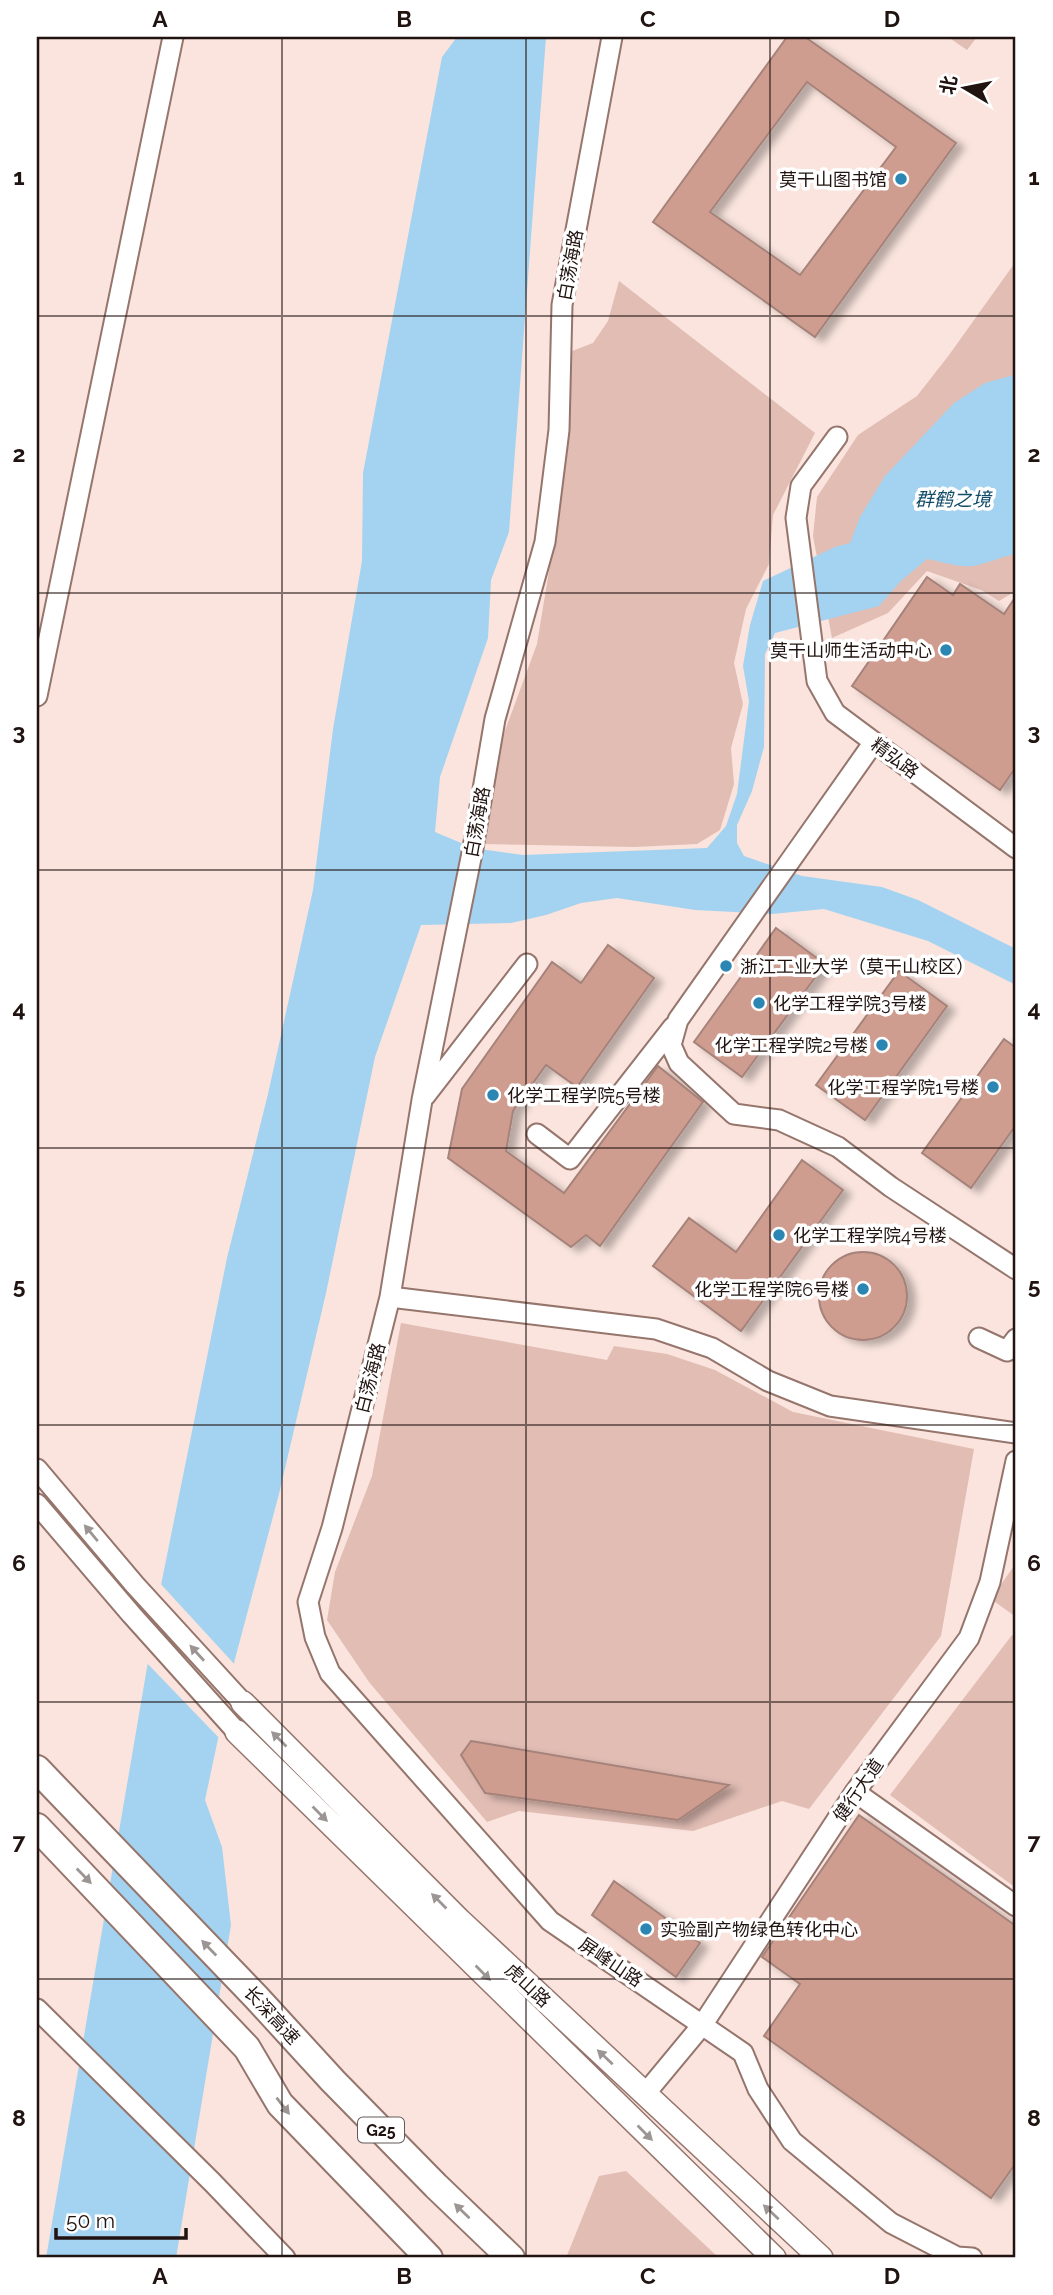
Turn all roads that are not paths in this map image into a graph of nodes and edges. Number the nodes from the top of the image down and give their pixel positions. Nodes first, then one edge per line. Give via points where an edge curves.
1 (173, 37) edge
2 (612, 37) edge
3 (837, 437) dead end
4 (37, 696) edge
5 (874, 742) junction
6 (1016, 848) edge
7 (527, 964) dead end
8 (678, 1020) junction
9 (422, 1100) junction
10 (537, 1134) dead end
11 (1016, 1269) edge
12 (390, 1297) junction
13 (979, 1338) dead end
14 (1016, 1339) edge
15 (1016, 1433) edge
16 (1016, 1461) edge
17 (37, 1469) edge
18 (37, 1504) edge
19 (308, 1602) joint
20 (243, 1703) joint
21 (237, 1732) joint
22 (40, 1773) edge
23 (855, 1792) junction
24 (37, 1827) edge
25 (1016, 1906) edge
26 (37, 2009) edge
27 (703, 2024) junction
28 (645, 2094) junction
29 (285, 2258) edge
30 (429, 2258) edge
31 (511, 2258) edge
32 (774, 2258) edge
33 (821, 2258) edge
34 (972, 2258) edge

1 - 4 street
2 - 9 street, 白荡海路 via 562,305 559,430 545,542 495,719
3 - 5 street, 精弘路 via 801,486 796,518 817,681 835,713
5 - 6 street, 精弘路
5 - 8 street
7 - 9 street
8 - 10 street via 570,1159
8 - 11 street via 671,1045 679,1063 734,1114 779,1120 838,1147
9 - 12 street, 白荡海路
12 - 15 street via 656,1329 712,1348 768,1381 830,1406
12 - 19 street, 白荡海路 via 332,1528
13 - 14 street via 1007,1351
16 - 23 street, 健行大道 via 990,1582 969,1637
20 -> 17 street
18 - 21 street
19 - 27 street, 屏峰山路 via 315,1637 330,1673 550,1921
28 -> 20 main road, 虎山路 via 459,1920
21 -> 32 main road, 虎山路
31 -> 22 highway, 长深高速 / G25 via 333,2081
23 - 25 street
23 - 27 street, 健行大道
24 -> 30 highway via 247,2048 281,2104
26 - 29 street
27 - 28 street, 健行大道
27 - 34 street, 屏峰山路 via 743,2053 758,2089 792,2141 891,2223 957,2257
33 -> 28 main road, 虎山路

